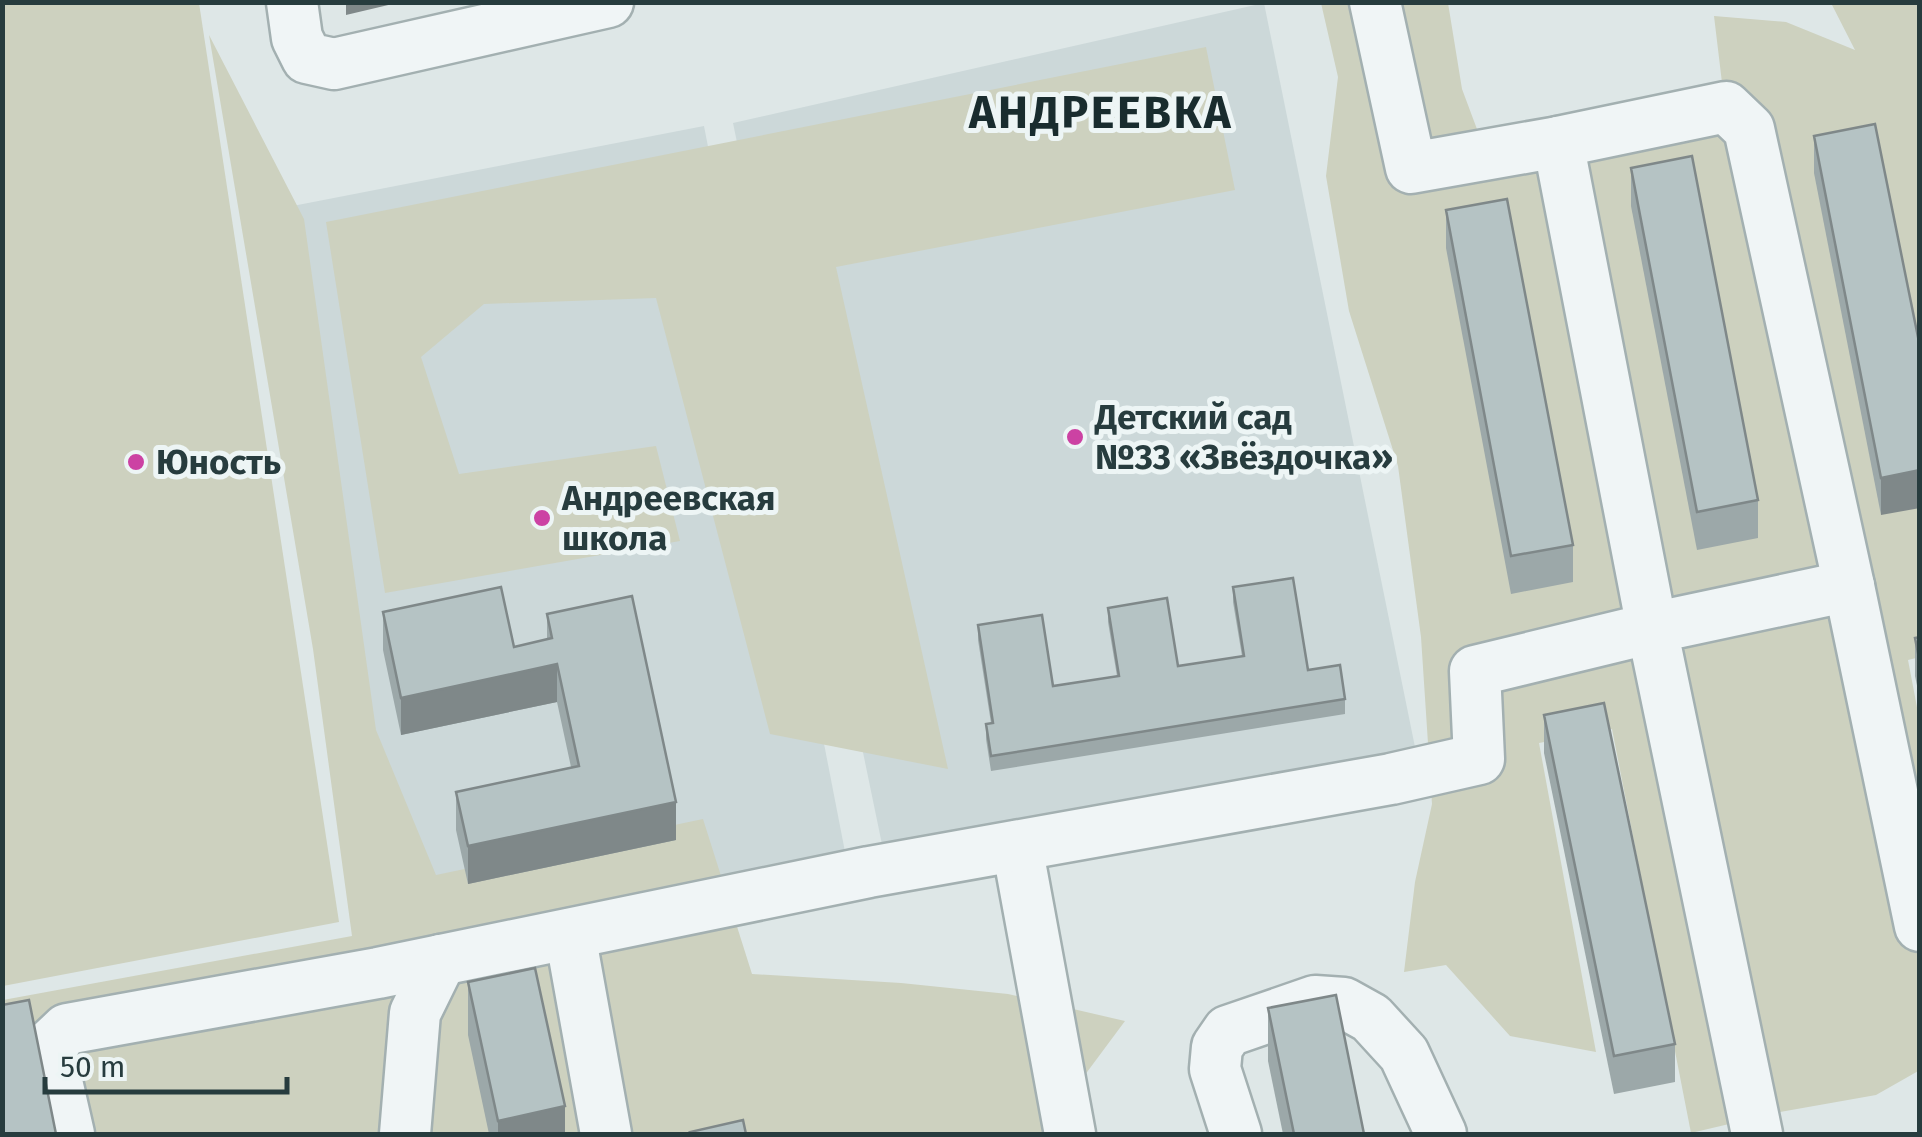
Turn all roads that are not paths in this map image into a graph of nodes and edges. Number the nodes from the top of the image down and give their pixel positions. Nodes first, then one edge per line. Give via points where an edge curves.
1 (292, 2) edge
2 (608, 2) edge
3 (1375, 2) edge
4 (1558, 142) junction
5 (1849, 586) junction
6 (1652, 628) junction
7 (1017, 846) junction
8 (1920, 926) edge
9 (570, 934) junction
10 (442, 960) junction
11 (69, 1134) edge
12 (405, 1134) edge
13 (606, 1134) edge
14 (1070, 1134) edge
15 (1236, 1134) edge
16 (1442, 1134) edge
17 (1757, 1134) edge

1 - 2 lane via 307,58 334,64
3 - 4 lane via 1411,168
4 - 5 lane via 1726,107 1749,129
4 - 6 lane
5 - 6 lane
5 - 8 lane
6 - 7 lane via 1475,671 1479,759
6 - 17 lane
7 - 9 lane
7 - 14 lane
9 - 10 lane
9 - 13 lane
10 - 11 lane via 67,1029 48,1046
10 - 12 lane via 415,1013
15 - 16 lane via 1216,1069 1217,1047 1228,1031 1315,1001 1344,1003 1372,1018 1404,1054

